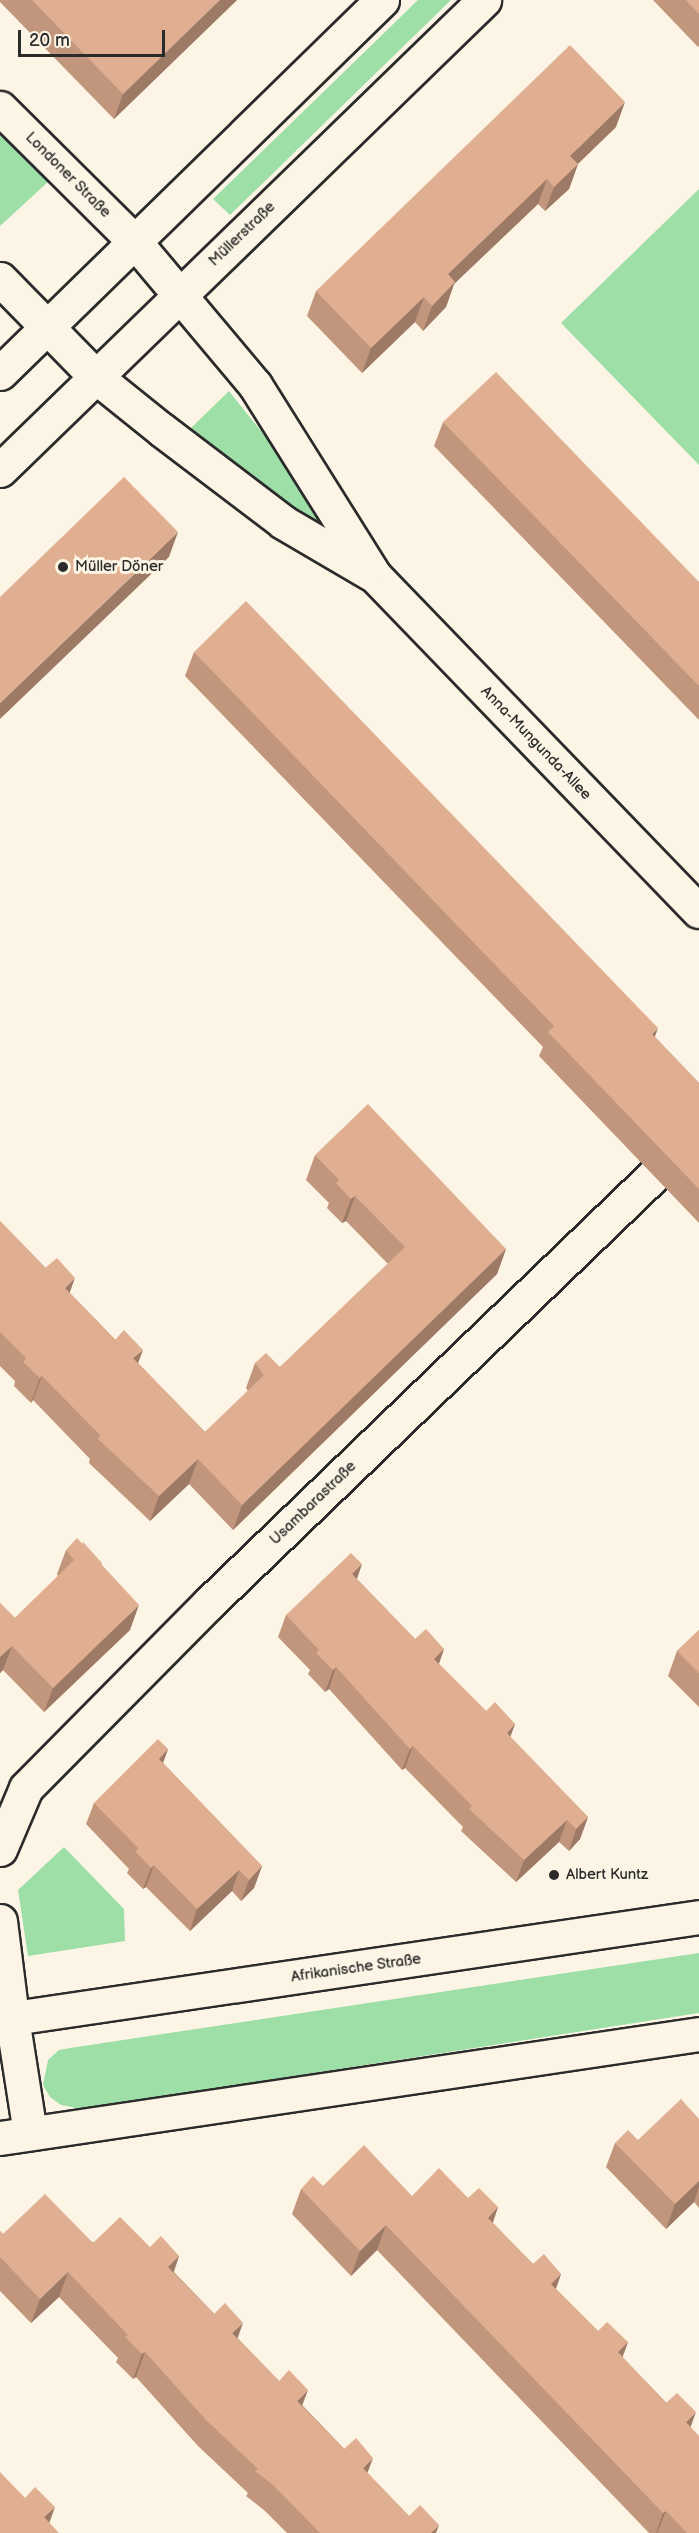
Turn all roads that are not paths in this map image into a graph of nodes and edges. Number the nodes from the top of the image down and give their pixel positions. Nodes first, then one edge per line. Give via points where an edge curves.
1 (382, 0) edge
2 (484, 0) edge
3 (0, 108) edge
4 (135, 242) junction
5 (0, 279) edge
6 (178, 296) junction
7 (47, 327) junction
8 (0, 373) edge
9 (96, 377) junction
10 (0, 470) edge
11 (374, 575) junction
12 (699, 911) edge
13 (653, 1176) dead end
14 (0, 1849) edge
15 (699, 1917) edge
16 (0, 1921) edge
17 (6, 2019) edge
18 (699, 2034) edge
19 (15, 2136) edge

1 - 4 street
2 - 6 street, Müllerstraße
3 - 4 street, Londoner Straße
4 - 6 street, Londoner Straße
4 - 7 street
5 - 7 street
6 - 9 street, Müllerstraße
6 - 11 street, Anna-Mungunda-Allee via 255,385
7 - 8 street
7 - 9 street, Anna-Mungunda-Allee
9 - 10 street, Müllerstraße
9 - 11 street, Anna-Mungunda-Allee via 283,522
11 - 12 street, Anna-Mungunda-Allee
13 - 14 street, Usambarastraße via 217,1595 26,1788
15 - 17 street, Afrikanische Straße
16 - 17 street
17 - 19 street
18 - 19 street

